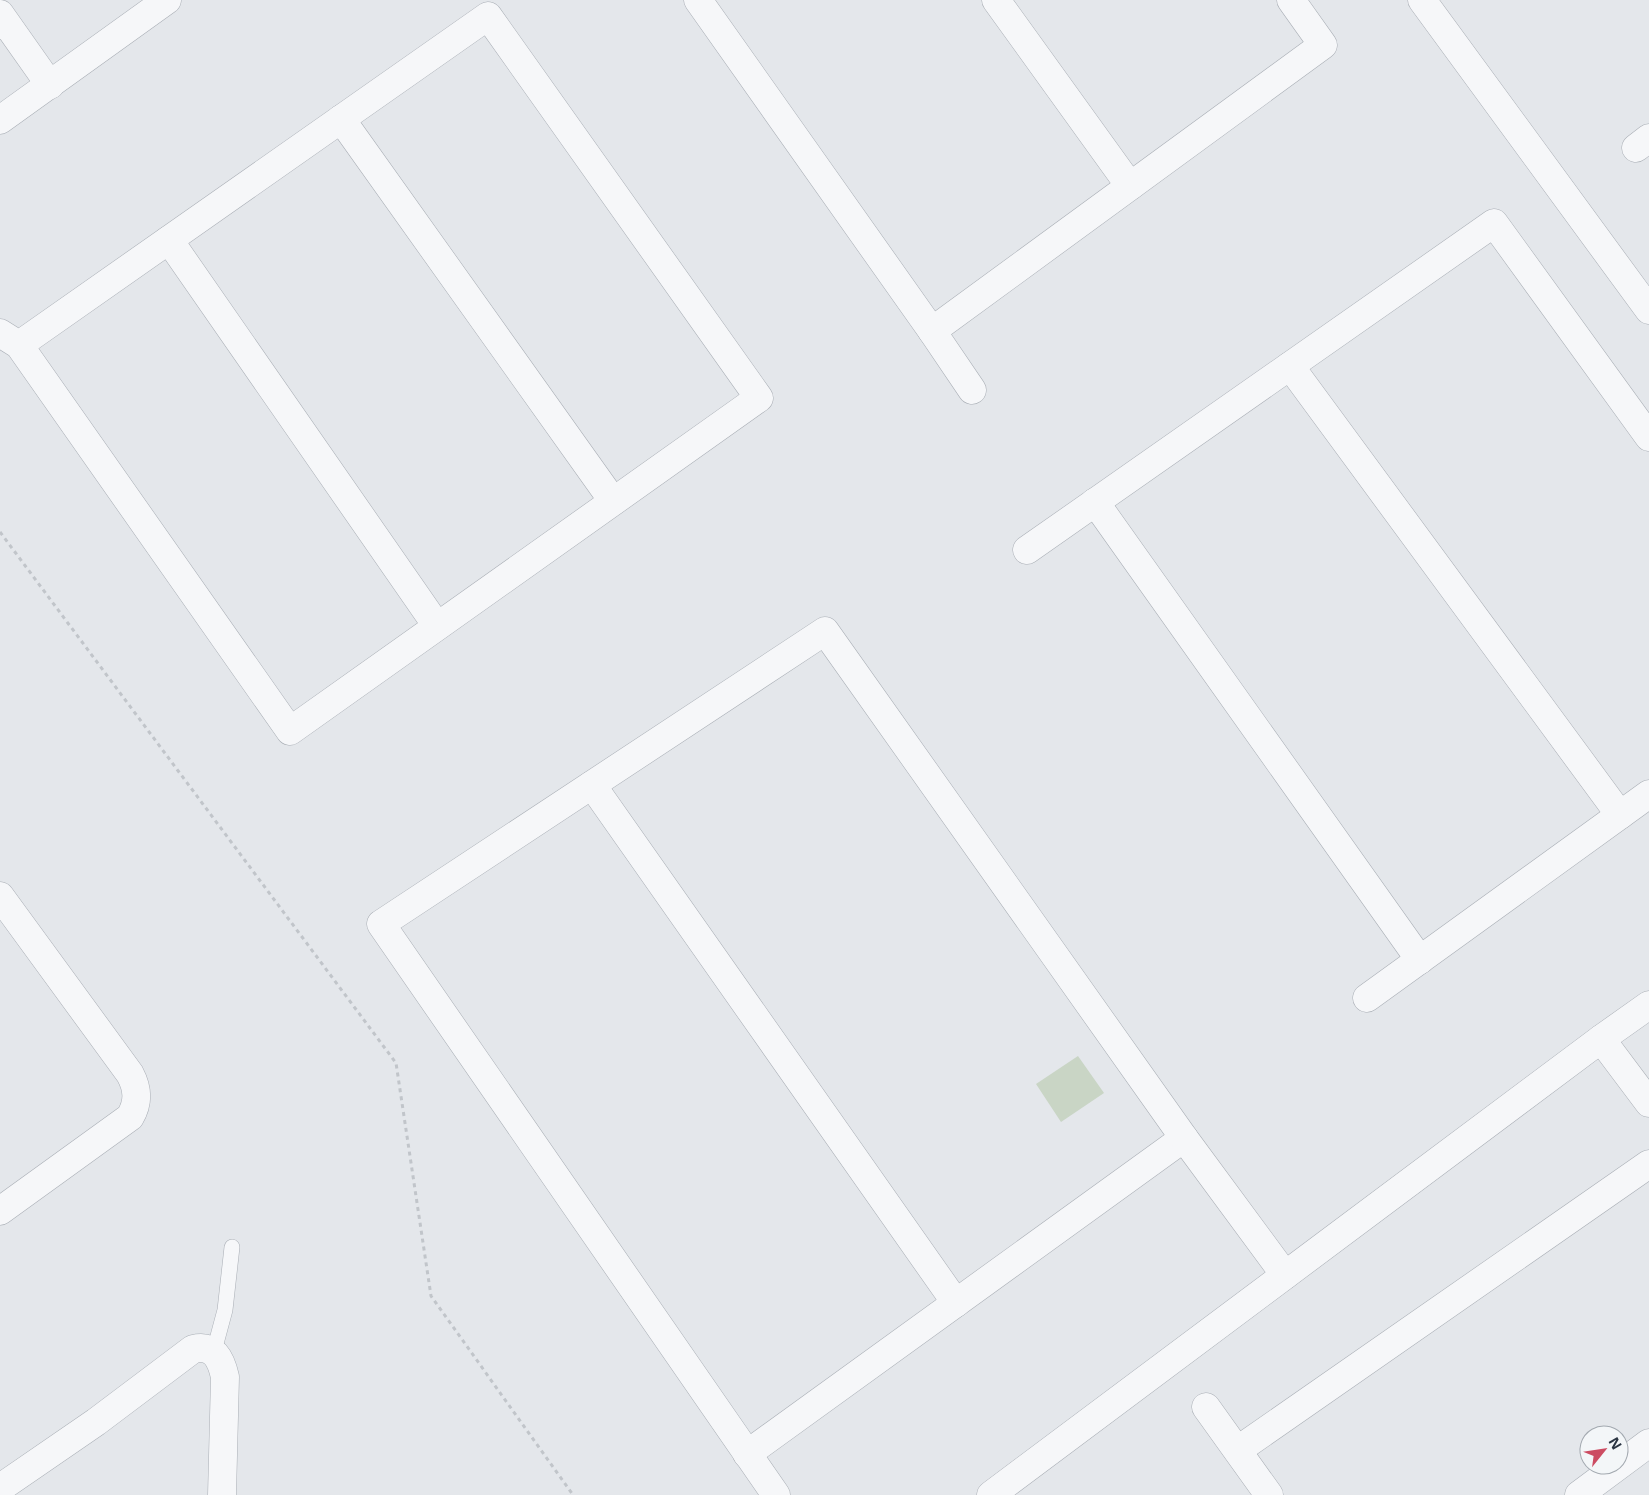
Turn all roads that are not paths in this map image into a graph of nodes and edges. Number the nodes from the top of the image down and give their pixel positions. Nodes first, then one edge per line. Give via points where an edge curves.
1 (167, 0) edge
2 (698, 0) edge
3 (996, 0) edge
4 (1291, 0) edge
5 (1422, 0) edge
6 (0, 14) edge
7 (50, 85) junction
8 (341, 119) junction
9 (0, 120) edge
10 (1130, 186) junction
11 (169, 240) junction
12 (1649, 310) edge
13 (932, 331) junction
14 (9, 339) edge
15 (1290, 366) junction
16 (972, 390) dead end
17 (1649, 438) edge
18 (613, 501) junction
19 (1095, 502) junction
20 (1027, 550) dead end
21 (437, 626) junction
22 (592, 785) junction
23 (1649, 794) edge
24 (1620, 815) junction
25 (0, 896) edge
26 (1420, 960) junction
27 (1367, 998) dead end
28 (1649, 1005) edge
29 (1601, 1039) junction
30 (1649, 1103) edge
31 (1184, 1138) junction
32 (1649, 1164) edge
33 (0, 1212) edge
34 (232, 1246) dead end
35 (1285, 1275) junction
36 (956, 1302) junction
37 (214, 1351) junction
38 (1206, 1407) dead end
39 (1649, 1443) edge
40 (1238, 1450) junction
41 (747, 1454) junction
42 (0, 1488) edge
43 (222, 1495) edge
44 (776, 1495) edge
45 (991, 1495) edge
46 (1269, 1495) edge
47 (1579, 1495) edge

1 - 7 street
2 - 13 street
3 - 10 street
4 - 10 street via 1323,45
5 - 12 street
6 - 7 street
7 - 9 street
8 - 11 street
8 - 18 street
8 - 18 street via 488,16 759,398
10 - 13 street
11 - 14 street
11 - 21 street
13 - 16 street
14 - 21 street via 290,731
15 - 17 street via 1494,222
15 - 19 street
15 - 24 street
18 - 21 street
19 - 20 street
19 - 26 street
22 - 31 street via 825,632
22 - 36 street
22 - 41 street via 381,924
23 - 24 street
24 - 26 street
25 - 33 street via 130,1074 137,1091 137,1101 130,1117
26 - 27 street
28 - 29 street
29 - 30 street
29 - 35 street
31 - 35 street
31 - 36 street
32 - 40 street
34 - 37 lane via 225,1310
35 - 45 street
36 - 41 street
37 - 42 street via 193,1348 96,1422
37 - 43 street via 225,1377
38 - 40 street
39 - 47 street
40 - 46 street
41 - 44 street

